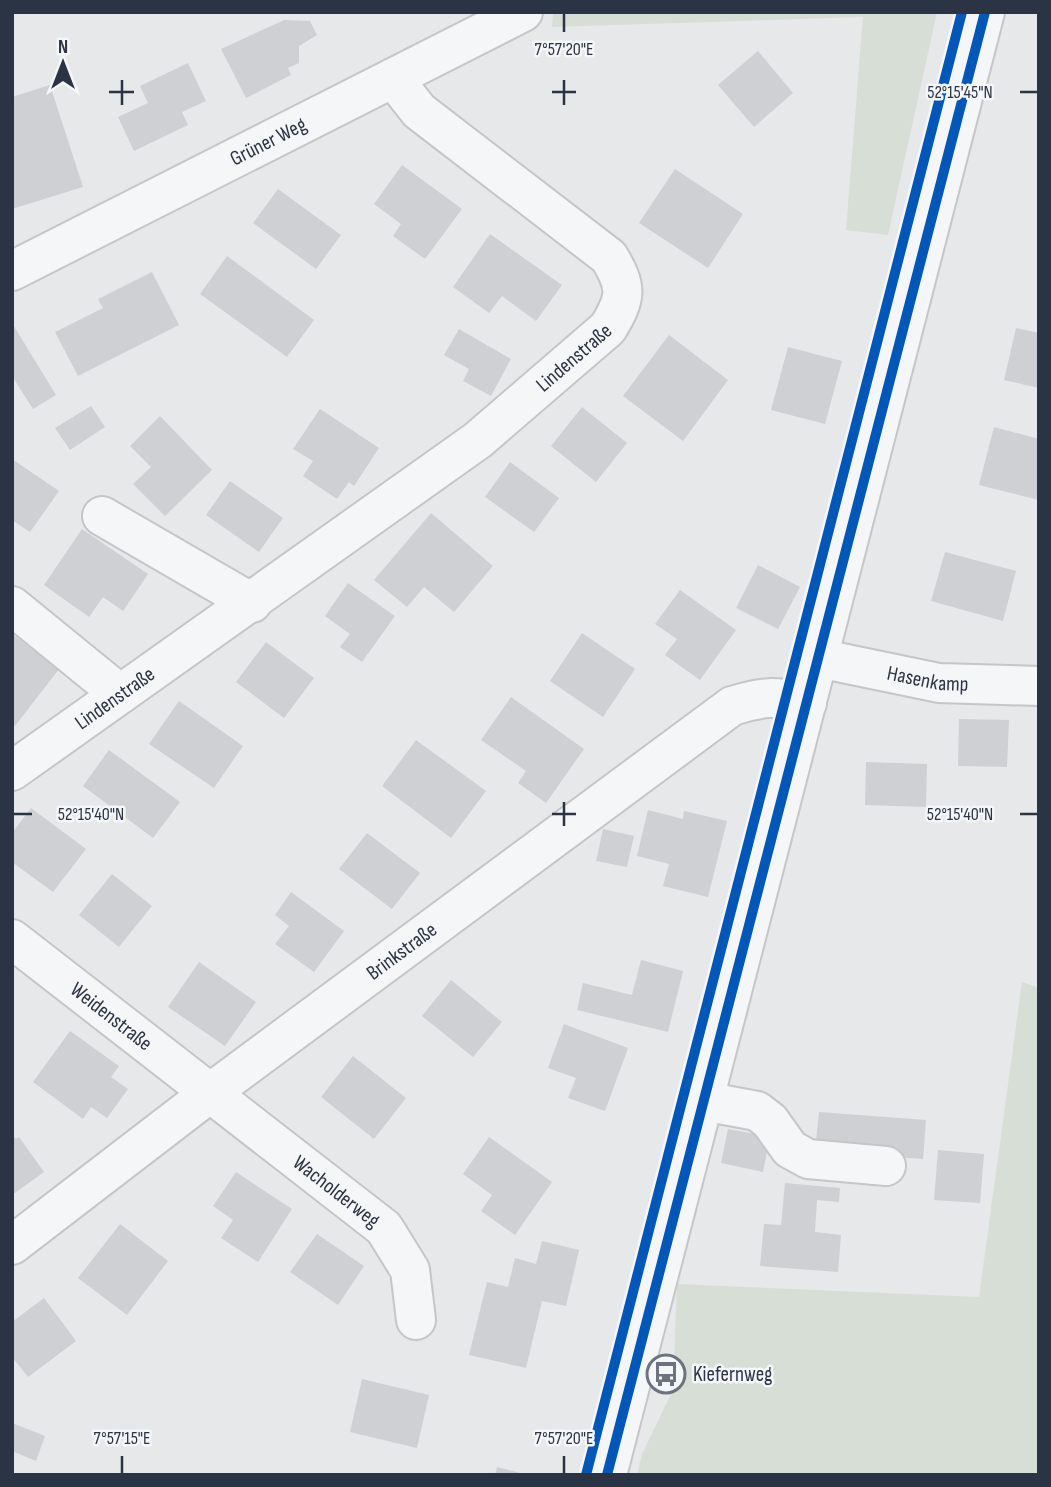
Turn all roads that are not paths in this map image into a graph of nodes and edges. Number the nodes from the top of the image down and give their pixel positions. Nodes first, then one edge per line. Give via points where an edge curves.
1 (523, 12) edge
2 (985, 12) edge
3 (394, 78) junction
4 (12, 271) edge
5 (102, 516) dead end
6 (252, 603) junction
7 (12, 606) edge
8 (818, 658) junction
9 (1039, 687) edge
10 (120, 694) junction
11 (807, 703) junction
12 (12, 771) edge
13 (12, 939) edge
14 (210, 1093) junction
15 (703, 1101) junction
16 (886, 1166) dead end
17 (12, 1244) edge
18 (416, 1320) dead end
19 (607, 1475) edge

1 - 3 street, Grüner Weg
2 - 8 street
3 - 4 street, Grüner Weg
3 - 6 street, Lindenstraße via 419,111 609,257 621,277 622,304 608,328 478,440
5 - 6 street
6 - 10 street, Lindenstraße
7 - 10 street
8 - 9 street, Hasenkamp via 939,683
8 - 11 street
10 - 12 street, Lindenstraße
11 - 14 street, Brinkstraße via 759,698 732,706
11 - 15 street
13 - 14 street, Weidenstraße
14 - 17 street, Brinkstraße
14 - 18 street, Wacholderweg via 384,1228 410,1270
15 - 16 street via 757,1111 790,1149 808,1159
15 - 19 street

